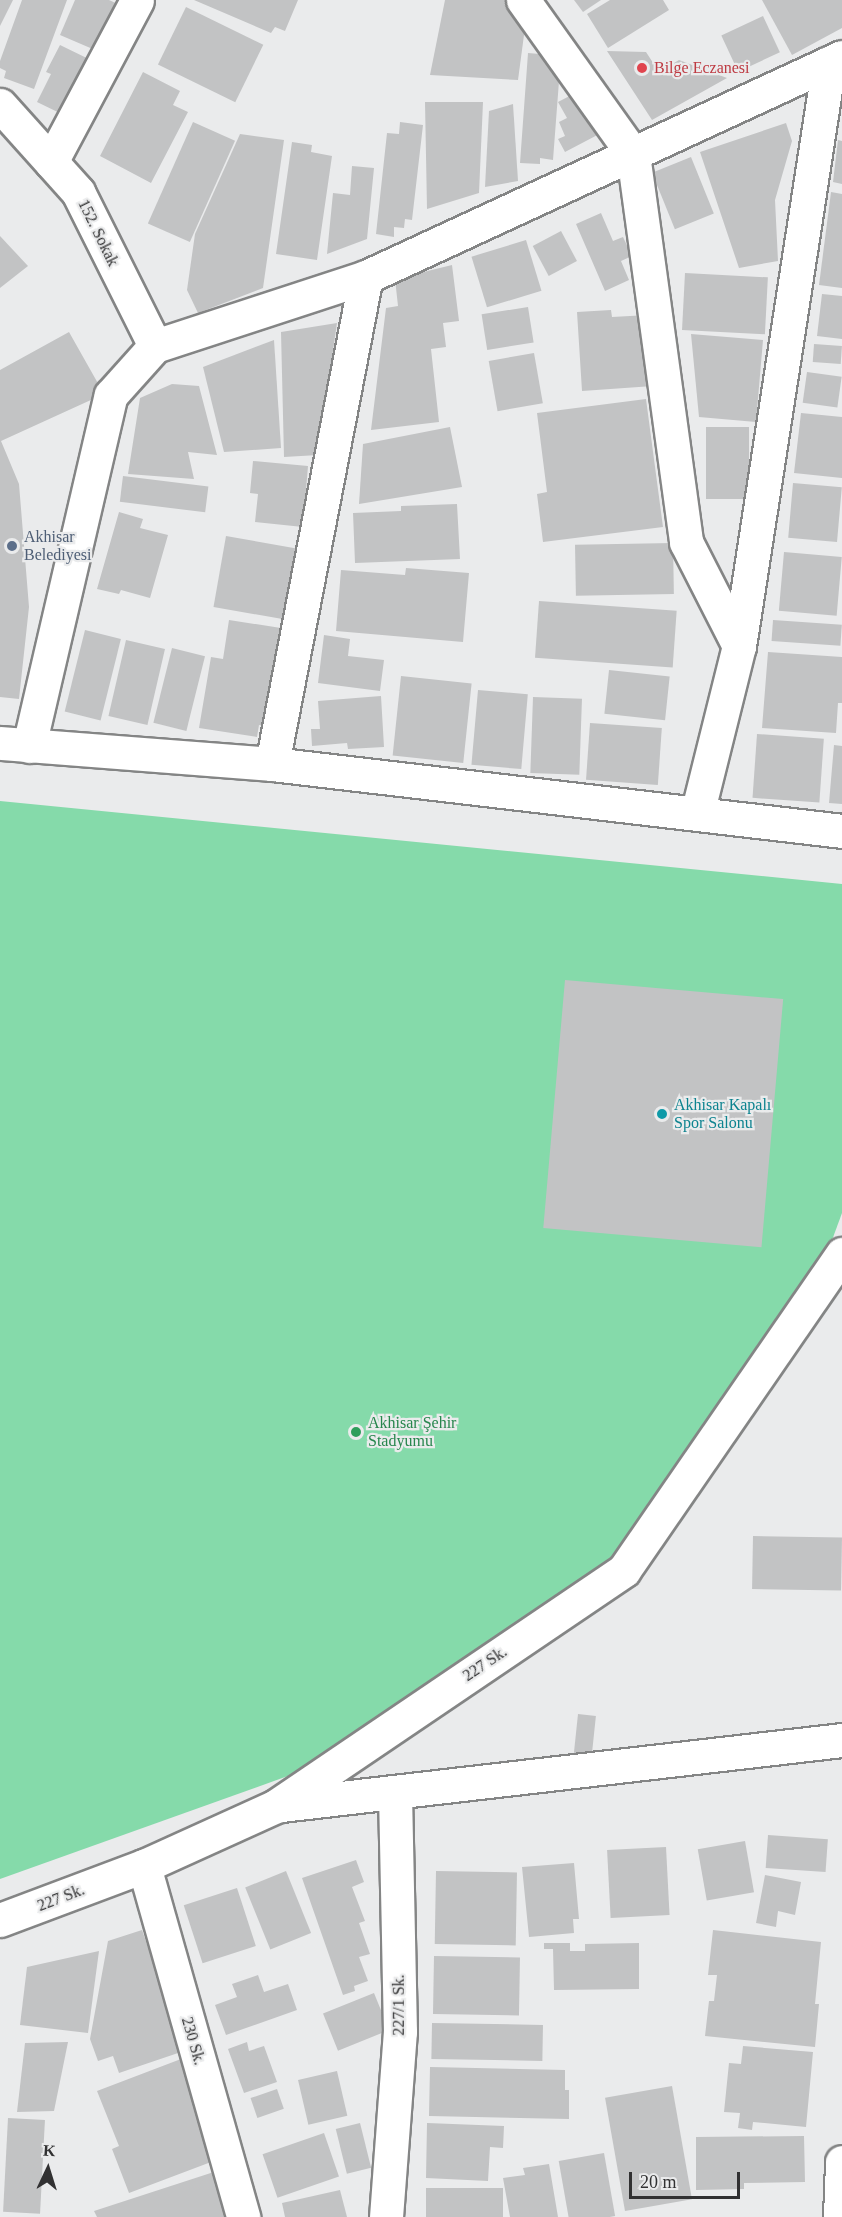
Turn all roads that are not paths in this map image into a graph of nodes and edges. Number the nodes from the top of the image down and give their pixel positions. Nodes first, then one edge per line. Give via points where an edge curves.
1 (137, 0) edge
2 (523, 0) edge
3 (836, 60) edge
4 (0, 105) edge
5 (633, 154) junction
6 (51, 162) junction
7 (366, 277) junction
8 (154, 346) junction
9 (740, 646) junction
10 (14, 745) edge
11 (272, 764) junction
12 (697, 814) junction
13 (842, 831) edge
14 (842, 1254) edge
15 (842, 1740) edge
16 (395, 1792) junction
17 (276, 1806) junction
18 (144, 1866) junction
19 (0, 1920) edge
20 (842, 2162) edge
21 (243, 2217) edge
22 (386, 2217) edge
23 (840, 2217) edge

1 - 6 street
2 - 5 street
3 - 5 street
3 - 9 street
4 - 6 street, 152. Sokak
5 - 7 street
5 - 9 street via 686,542
6 - 8 street, 152. Sokak via 78,192
7 - 8 street
7 - 11 street
8 - 10 street via 111,395
9 - 12 street
10 - 11 street
11 - 12 street
12 - 13 street
14 - 17 street, 227 Sk. via 624,1570
15 - 16 street
16 - 17 street
16 - 22 street, 227/1 Sk. via 400,2032
17 - 18 street, 227 Sk.
18 - 19 street, 227 Sk.
18 - 21 street, 230 Sk.
20 - 23 street

